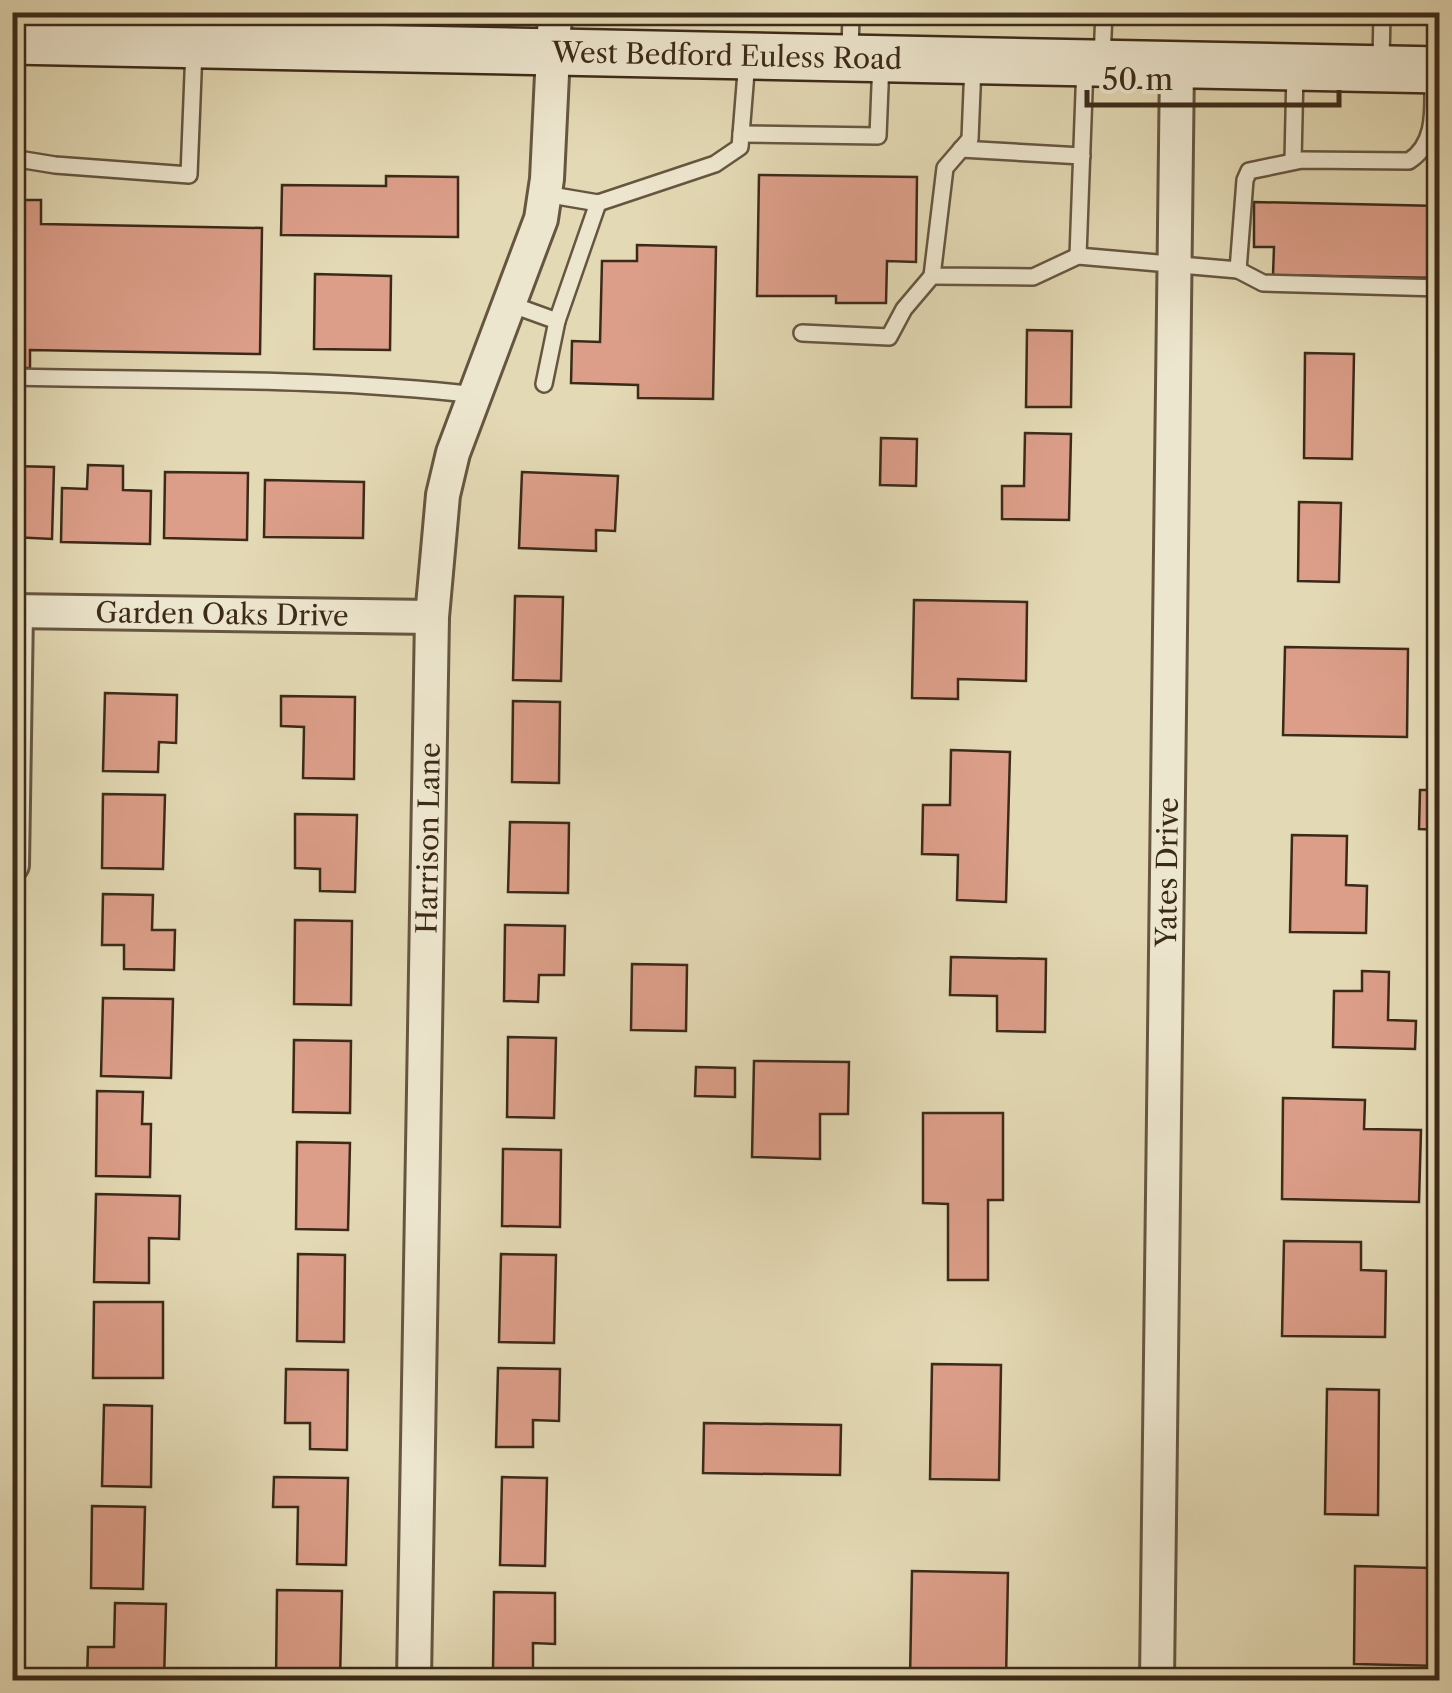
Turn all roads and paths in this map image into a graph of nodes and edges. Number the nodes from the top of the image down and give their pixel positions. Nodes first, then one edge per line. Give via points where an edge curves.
1 (852, 12) edge
2 (1104, 12) edge
3 (1382, 12) edge
4 (118, 28) edge
5 (554, 32) edge
6 (12, 41) edge
7 (194, 45) junction
8 (747, 56) junction
9 (865, 58) junction
10 (973, 61) junction
11 (1094, 63) junction
12 (1177, 65) junction
13 (1295, 67) junction
14 (1380, 69) junction
15 (1436, 70) edge
16 (742, 134) junction
17 (961, 149) junction
18 (1082, 156) junction
19 (12, 158) edge
20 (1293, 162) junction
21 (545, 194) junction
22 (598, 203) junction
23 (1078, 256) junction
24 (1175, 264) junction
25 (1238, 270) junction
26 (932, 276) junction
27 (1440, 288) edge
28 (510, 304) junction
29 (557, 321) junction
30 (802, 333) dead end
31 (12, 377) edge
32 (544, 384) dead end
33 (475, 395) junction
34 (14, 611) edge
35 (432, 617) junction
36 (12, 865) edge
37 (414, 1680) edge
38 (1157, 1680) edge

1 - 9 lane
2 - 11 lane
3 - 14 lane
4 - 6 main road, West Bedford Euless Road
4 - 7 main road, West Bedford Euless Road
5 - 7 main road, West Bedford Euless Road
5 - 8 main road, West Bedford Euless Road
5 - 21 street, Harrison Lane
7 - 19 lane via 189,175
8 - 9 main road, West Bedford Euless Road
8 - 16 lane
9 - 10 main road, West Bedford Euless Road
9 - 16 lane via 878,136
10 - 11 main road, West Bedford Euless Road
10 - 17 lane via 970,139
11 - 12 main road, West Bedford Euless Road
11 - 18 lane
12 - 13 main road, West Bedford Euless Road
12 - 24 street, Yates Drive
13 - 14 main road, West Bedford Euless Road
13 - 20 lane
14 - 15 main road, West Bedford Euless Road
15 - 20 lane via 1422,153 1409,160
16 - 22 lane via 740,147 715,164
17 - 18 lane
17 - 26 lane via 945,168
18 - 23 lane
20 - 25 lane via 1249,171
21 - 22 lane
21 - 28 street, Harrison Lane
22 - 29 lane
23 - 24 lane
23 - 26 lane via 1033,277
24 - 25 lane
24 - 38 street, Yates Drive
25 - 27 lane via 1263,283
26 - 30 lane via 888,337
28 - 29 lane
28 - 33 street, Harrison Lane
29 - 32 lane
31 - 33 lane via 275,380
33 - 35 street, Harrison Lane via 442,495
34 - 35 street, Garden Oaks Drive
34 - 36 street
35 - 37 street, Harrison Lane

